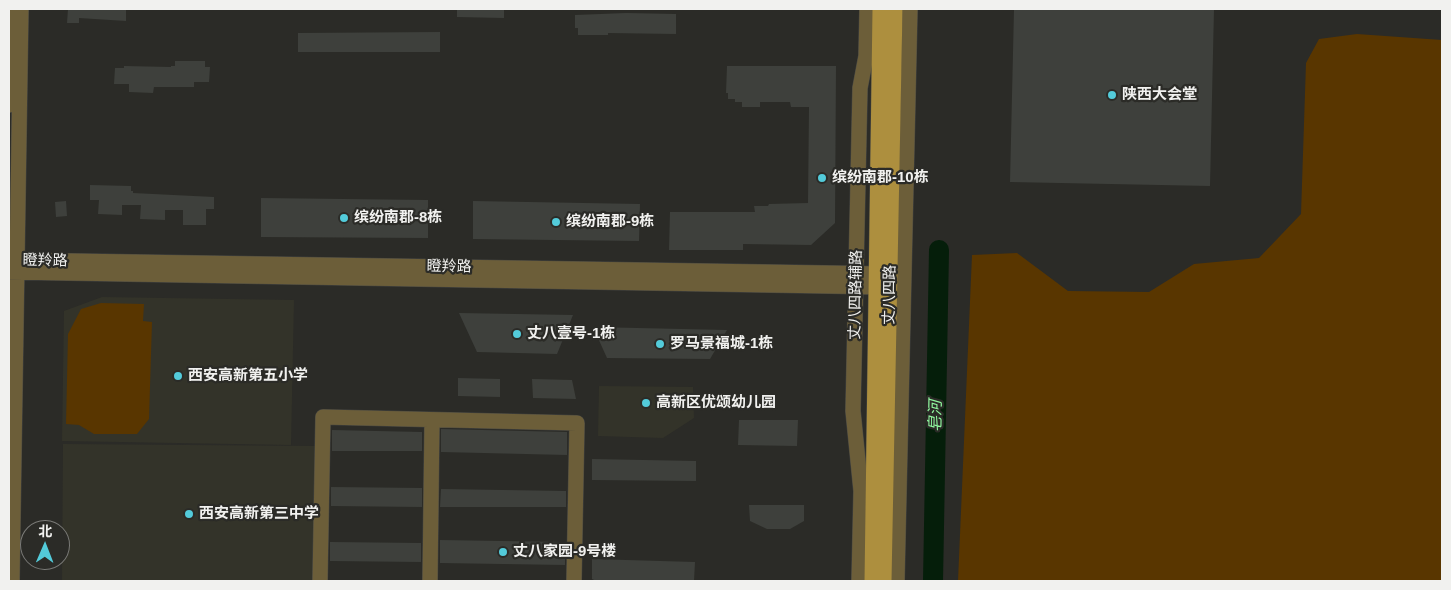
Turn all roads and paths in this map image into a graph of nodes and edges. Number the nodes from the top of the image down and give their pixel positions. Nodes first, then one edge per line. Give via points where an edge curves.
1 (10, 9) edge
2 (21, 9) edge
3 (867, 9) edge
4 (880, 9) edge
5 (895, 9) edge
6 (910, 9) edge
7 (9, 105) edge
8 (13, 266) edge
9 (856, 280) junction
10 (883, 281) junction
11 (432, 420) junction
12 (12, 581) edge
13 (320, 581) edge
14 (430, 581) edge
15 (574, 581) edge
16 (859, 581) edge
17 (872, 581) edge
18 (884, 581) edge
19 (897, 581) edge

1 - 7 street
2 - 8 street
3 - 9 street, 丈八四路辅路 via 866,56 860,88
4 - 10 main road, 丈八四路
5 - 10 main road, 丈八四路
6 - 19 street
8 - 9 street, 瞪羚路
8 - 12 street
9 - 10 street, 瞪羚路
9 - 16 street, 丈八四路辅路 via 853,411 862,491
10 - 17 main road, 丈八四路
10 - 18 main road, 丈八四路
11 - 13 street via 323,417
11 - 14 street
11 - 15 street via 577,423

